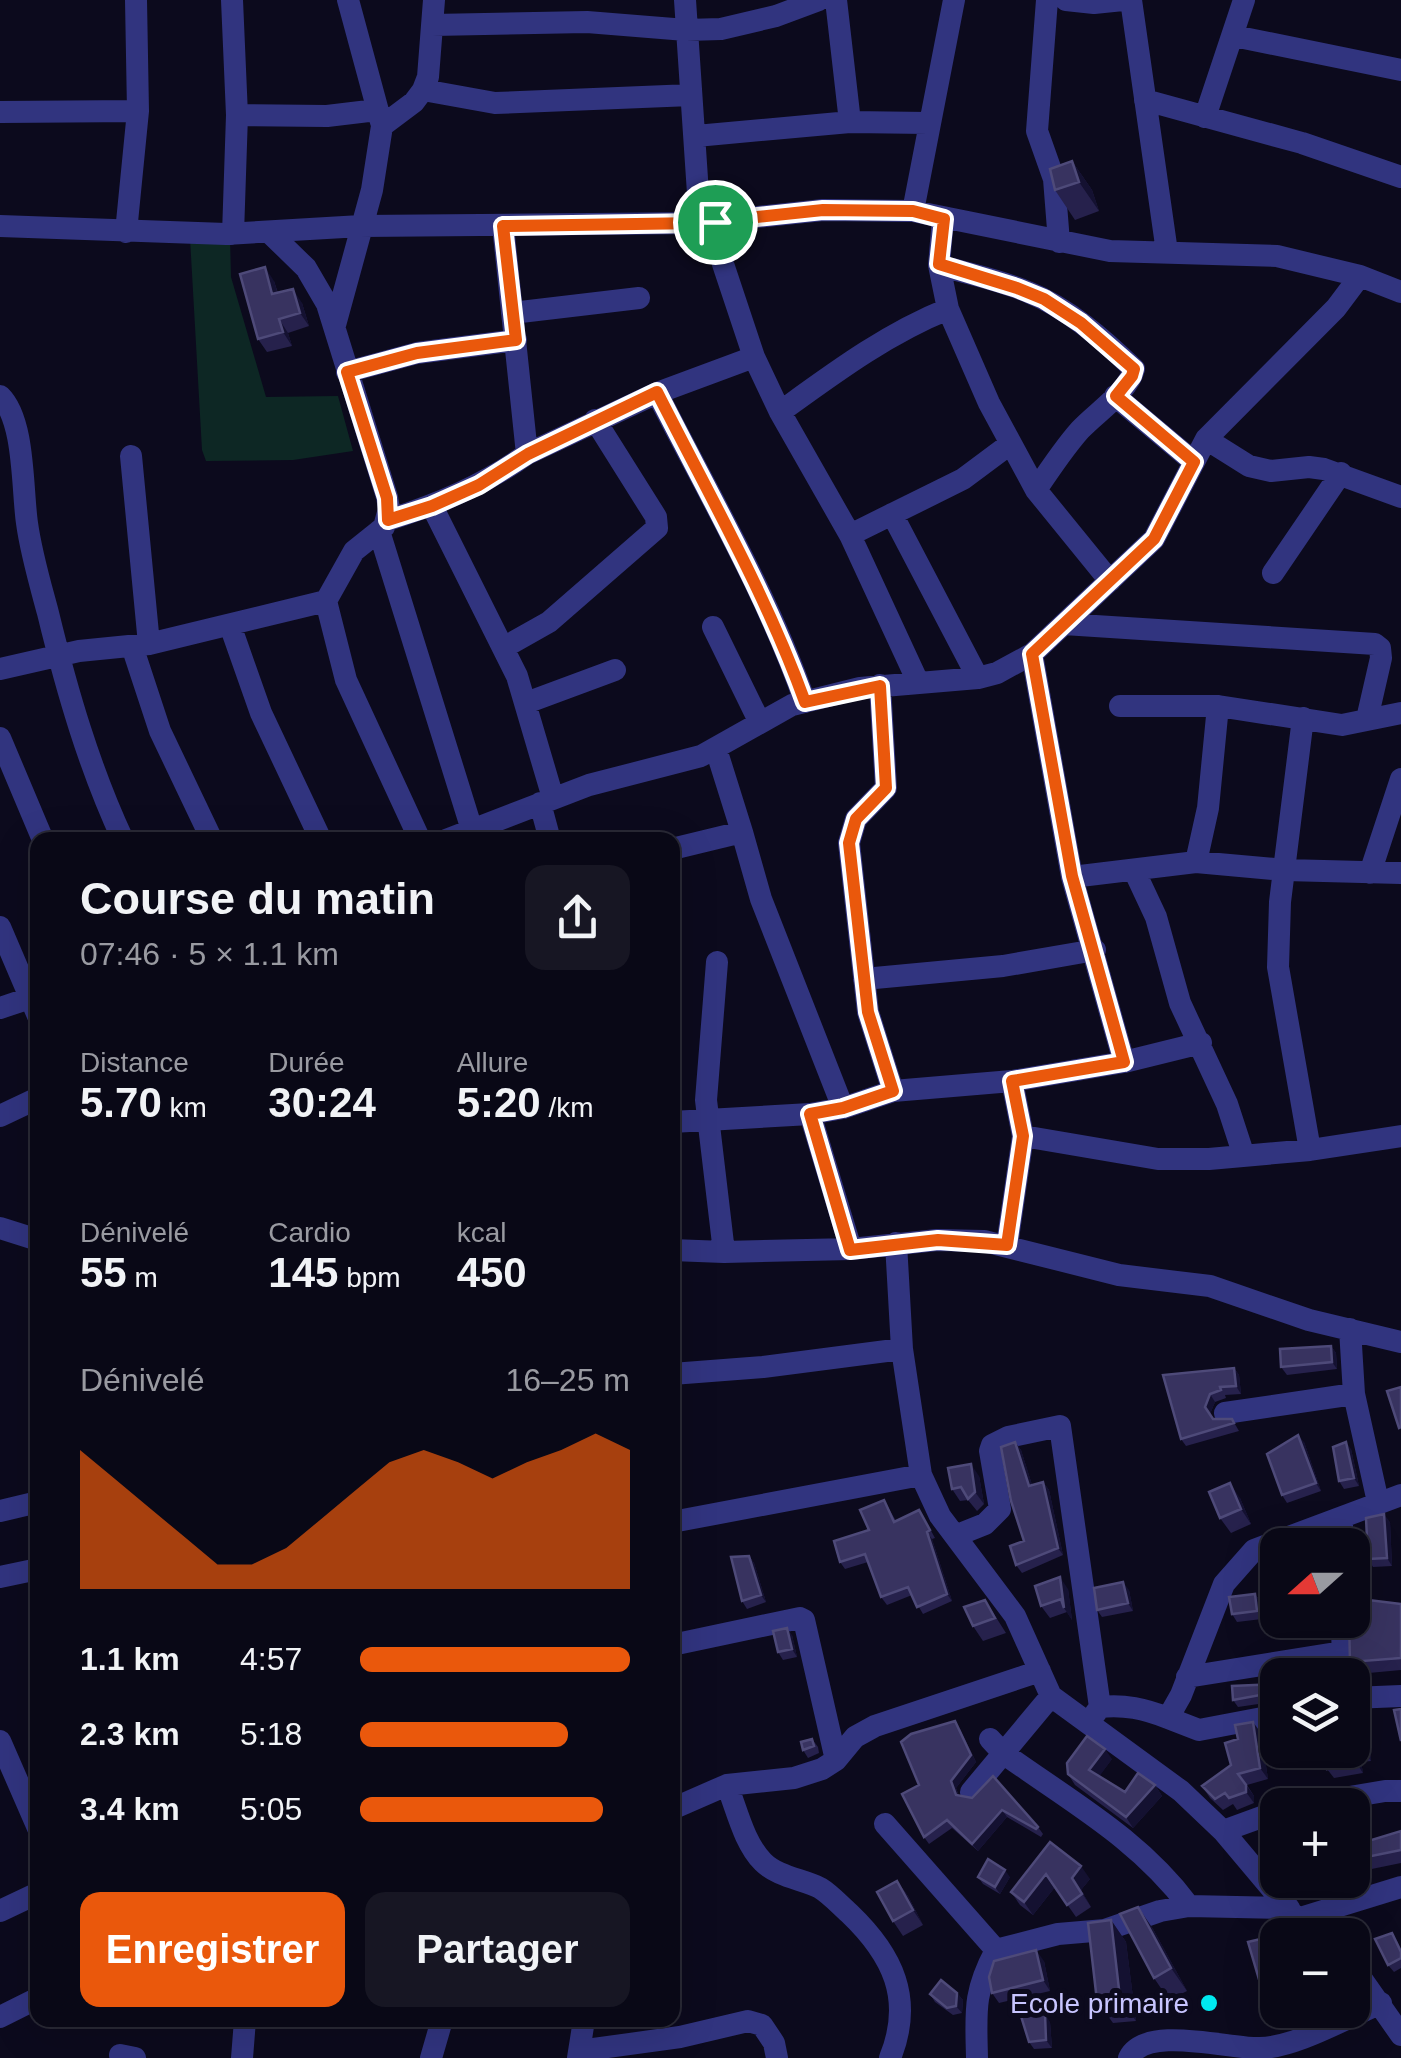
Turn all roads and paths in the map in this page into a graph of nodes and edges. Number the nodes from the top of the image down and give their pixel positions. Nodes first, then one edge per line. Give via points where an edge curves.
1 (136, 0) edge
2 (232, 0) edge
3 (348, 0) edge
4 (434, 0) edge
5 (685, 0) edge
6 (820, 0) edge
7 (836, 0) edge
8 (954, 0) edge
9 (1047, 0) edge
10 (1066, 0) edge
11 (1123, 0) edge
12 (1131, 0) edge
13 (1244, 0) edge
14 (433, 25) junction
15 (686, 30) junction
16 (1234, 36) junction
17 (1401, 70) edge
18 (423, 90) junction
19 (690, 94) junction
20 (1145, 100) junction
21 (138, 111) junction
22 (0, 112) edge
23 (237, 115) junction
24 (1206, 116) junction
25 (380, 118) junction
26 (850, 122) junction
27 (928, 123) junction
28 (696, 136) junction
29 (1401, 177) edge
30 (913, 211) junction
31 (944, 219) junction
32 (707, 222) junction
33 (0, 226) edge
34 (361, 226) junction
35 (503, 226) junction
36 (126, 232) junction
37 (270, 233) junction
38 (233, 234) junction
39 (1059, 242) junction
40 (1167, 252) junction
41 (939, 264) junction
42 (1360, 276) junction
43 (1401, 292) edge
44 (639, 298) dead end
45 (948, 310) junction
46 (512, 313) junction
47 (335, 325) junction
48 (516, 340) junction
49 (754, 357) junction
50 (347, 372) junction
51 (657, 392) junction
52 (0, 396) edge
53 (1116, 396) junction
54 (780, 412) junction
55 (595, 420) junction
56 (1206, 439) junction
57 (1010, 444) junction
58 (528, 454) junction
59 (131, 456) dead end
60 (1194, 462) junction
61 (1341, 474) junction
62 (1036, 490) junction
63 (1401, 497) edge
64 (432, 506) junction
65 (892, 514) junction
66 (384, 526) junction
67 (850, 535) junction
68 (1273, 574) dead end
69 (1110, 581) junction
70 (326, 602) junction
71 (1064, 624) junction
72 (230, 625) junction
73 (713, 627) dead end
74 (140, 645) junction
75 (503, 648) junction
76 (1032, 654) junction
77 (58, 656) junction
78 (0, 669) edge
79 (614, 670) dead end
80 (978, 678) junction
81 (918, 682) junction
82 (880, 686) junction
83 (805, 702) junction
84 (526, 703) junction
85 (1120, 706) dead end
86 (1218, 706) junction
87 (1401, 714) edge
88 (1304, 718) junction
89 (1368, 719) junction
90 (759, 721) junction
91 (0, 738) edge
92 (716, 749) junction
93 (1401, 779) edge
94 (547, 800) junction
95 (472, 830) junction
96 (40, 832) edge
97 (120, 832) edge
98 (208, 832) edge
99 (317, 832) edge
100 (416, 832) edge
101 (467, 832) edge
102 (549, 832) edge
103 (742, 832) junction
104 (680, 847) edge
105 (1196, 862) junction
106 (1134, 870) junction
107 (1285, 870) junction
108 (1370, 873) junction
109 (1401, 873) edge
110 (1072, 876) junction
111 (0, 927) edge
112 (1095, 950) junction
113 (717, 962) dead end
114 (864, 978) junction
115 (30, 998) edge
116 (30, 1007) edge
117 (0, 1008) edge
118 (1201, 1043) junction
119 (1124, 1062) junction
120 (1012, 1081) junction
121 (893, 1091) junction
122 (30, 1102) edge
123 (843, 1108) junction
124 (810, 1114) junction
125 (0, 1116) edge
126 (706, 1121) junction
127 (680, 1122) edge
128 (1023, 1136) junction
129 (1401, 1136) edge
130 (1310, 1150) junction
131 (1244, 1156) junction
132 (0, 1228) edge
133 (30, 1237) edge
134 (896, 1243) junction
135 (1007, 1245) junction
136 (680, 1247) edge
137 (850, 1250) junction
138 (724, 1252) junction
139 (1350, 1328) junction
140 (1401, 1342) edge
141 (902, 1349) junction
142 (680, 1373) edge
143 (1354, 1394) junction
144 (1226, 1413) dead end
145 (921, 1475) junction
146 (1401, 1494) edge
147 (1378, 1502) junction
148 (30, 1504) edge
149 (0, 1510) edge
150 (1342, 1519) junction
151 (680, 1520) edge
152 (1342, 1528) edge
153 (956, 1536) junction
154 (30, 1571) edge
155 (0, 1577) edge
156 (680, 1643) edge
157 (1040, 1671) junction
158 (1260, 1671) edge
159 (1187, 1678) junction
160 (1052, 1696) junction
161 (1401, 1696) edge
162 (1370, 1697) edge
163 (1094, 1716) junction
164 (1168, 1718) junction
165 (1260, 1718) edge
166 (0, 1741) edge
167 (996, 1746) junction
168 (836, 1760) junction
169 (727, 1785) junction
170 (1401, 1791) edge
171 (971, 1792) edge
172 (1370, 1793) edge
173 (680, 1806) edge
174 (30, 1810) edge
175 (1260, 1818) edge
176 (885, 1824) dead end
177 (1223, 1831) junction
178 (0, 1884) edge
179 (1401, 1886) edge
180 (30, 1898) edge
181 (1190, 1906) junction
182 (4, 1909) edge
183 (1293, 1914) junction
184 (1297, 1918) edge
185 (996, 1950) junction
186 (1370, 1988) edge
187 (30, 2002) edge
188 (1382, 2003) junction
189 (0, 2016) edge
190 (244, 2027) edge
191 (440, 2027) edge
192 (583, 2027) edge
193 (1401, 2035) edge
194 (578, 2054) edge
195 (242, 2058) edge
196 (431, 2058) edge
197 (778, 2058) edge
198 (890, 2058) edge
199 (977, 2058) edge
200 (1129, 2058) edge

1 - 21 street
2 - 23 street
3 - 25 street
4 - 14 street
5 - 15 street
6 - 15 street via 751,23
7 - 26 street
8 - 27 street
9 - 39 street via 1037,131 1054,180
10 - 11 street
12 - 20 street
13 - 16 street
14 - 15 street via 601,22
14 - 18 street
15 - 19 street
16 - 17 street
16 - 24 street
18 - 19 street via 495,103
18 - 25 street via 414,102
19 - 28 street
20 - 24 street
20 - 40 street
21 - 22 street
21 - 36 street
23 - 25 street
23 - 38 street
24 - 29 street
25 - 34 street
26 - 27 street
26 - 28 street
27 - 30 street
28 - 32 street
30 - 31 street
30 - 32 street via 823,210
31 - 39 street
31 - 41 street
32 - 35 street
32 - 49 street
33 - 36 street
34 - 35 street
34 - 37 street
34 - 47 street
35 - 46 street
36 - 38 street
37 - 38 street
37 - 47 street via 318,284
39 - 40 street
40 - 42 street via 1277,256
41 - 45 street
41 - 53 street via 1031,293 1081,323 1134,369
42 - 43 street
42 - 56 street
44 - 46 street
45 - 54 street via 862,353
45 - 57 street
46 - 48 street
47 - 50 street
48 - 50 street via 417,353
48 - 58 street
49 - 51 street
49 - 54 street
50 - 66 street via 387,498
51 - 55 street
51 - 83 street via 730,527
52 - 77 street via 16,433 32,552
53 - 60 street
53 - 62 street via 1078,432
54 - 67 street
55 - 58 street
55 - 75 street via 657,528 549,622
56 - 60 street
56 - 61 street via 1270,471 1309,467
57 - 62 street
57 - 65 street via 962,479
58 - 64 street
59 - 74 street
60 - 69 street via 1154,539
61 - 63 street
61 - 68 street
62 - 69 street
64 - 66 street
64 - 75 street
65 - 67 street
65 - 80 street
66 - 70 street via 354,551
66 - 95 street
67 - 81 street
69 - 71 street
70 - 72 street
70 - 100 street via 346,680
71 - 76 street
71 - 89 street via 1375,644 1382,658
72 - 74 street
72 - 99 street via 261,712
73 - 90 street
74 - 77 street
74 - 98 street via 160,731
75 - 84 street
76 - 80 street
76 - 110 street
77 - 78 street
77 - 97 street
79 - 84 street
80 - 81 street
81 - 82 street
82 - 83 street
82 - 114 street via 886,788 856,819 849,843
83 - 90 street
84 - 94 street
85 - 86 street
86 - 88 street
86 - 105 street
87 - 89 street
88 - 89 street via 1342,725
88 - 107 street
90 - 92 street
91 - 96 street
92 - 94 street
92 - 103 street
93 - 108 street
94 - 95 street
94 - 102 street
95 - 101 street
103 - 104 street
103 - 123 street
105 - 106 street
105 - 107 street
106 - 110 street
106 - 118 street via 1156,918 1180,1003
107 - 108 street
107 - 130 street via 1278,966
108 - 109 street
110 - 112 street
111 - 115 street
112 - 114 street
112 - 119 street
113 - 126 street
114 - 121 street via 872,1030
116 - 117 street
118 - 119 street
118 - 131 street
119 - 120 street
120 - 121 street
120 - 128 street
121 - 123 street
122 - 125 street
123 - 124 street
124 - 126 street
124 - 137 street
126 - 127 street
126 - 138 street
128 - 131 street via 1158,1159
128 - 135 street
129 - 130 street
130 - 131 street
132 - 133 street
134 - 135 street
134 - 137 street
134 - 141 street
135 - 139 street via 1119,1274 1210,1286
136 - 138 street
137 - 138 street
139 - 140 street
139 - 143 street
141 - 142 street
141 - 145 street
143 - 144 street
143 - 147 street
145 - 151 street
145 - 153 street
146 - 147 street
147 - 150 street
148 - 149 street
150 - 152 street
150 - 159 street via 1254,1550 1224,1584
153 - 157 street via 1015,1616
153 - 163 street via 1000,1509 992,1445 1060,1426
154 - 155 street
156 - 168 street via 804,1620
157 - 160 street
157 - 168 street via 875,1726
158 - 159 street
159 - 164 street
160 - 163 street
160 - 167 street
161 - 162 street
163 - 164 street via 1118,1705
163 - 177 street
164 - 165 street via 1199,1730
166 - 174 street
167 - 171 street
167 - 181 street via 1111,1826 1155,1863
168 - 169 street via 794,1778
169 - 173 street
169 - 198 street via 760,1860 823,1889 888,1959 902,2026
170 - 172 street
175 - 177 street
176 - 185 street
177 - 183 street
178 - 182 street
179 - 183 street
180 - 182 street
181 - 183 street
181 - 185 street
183 - 184 street
185 - 199 street via 976,1998
186 - 188 street
187 - 189 street
188 - 193 street
188 - 200 street via 1280,2045 1259,2049 1176,2040 1144,2044
190 - 195 street
191 - 196 street
192 - 194 street
194 - 197 street via 748,2021 762,2026

